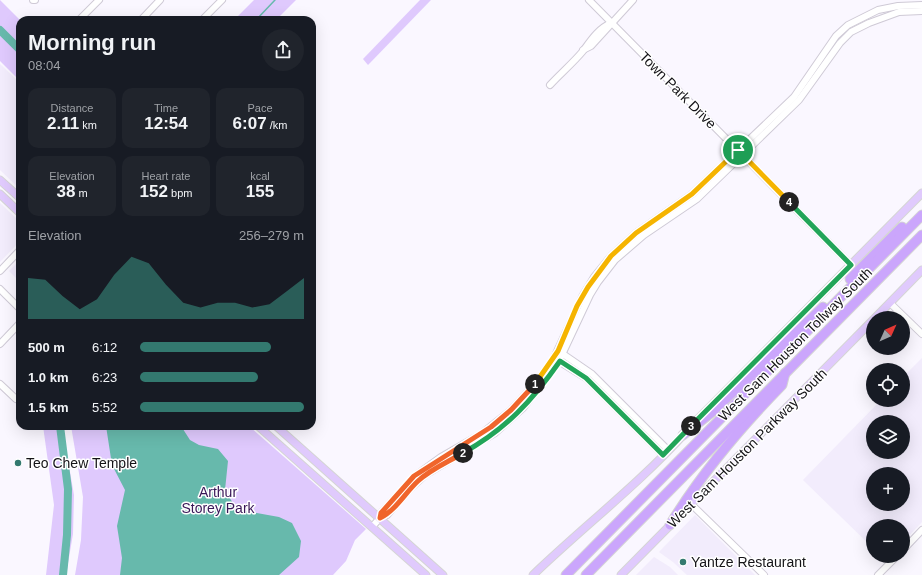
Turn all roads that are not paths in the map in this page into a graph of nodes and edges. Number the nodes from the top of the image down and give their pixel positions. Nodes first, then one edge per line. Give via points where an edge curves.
1 (99, 0) edge
2 (160, 0) edge
3 (222, 0) edge
4 (589, 0) edge
5 (633, 0) edge
6 (922, 5) edge
7 (922, 11) edge
8 (83, 16) edge
9 (145, 16) edge
10 (206, 16) edge
11 (611, 23) junction
12 (550, 85) dead end
13 (740, 153) junction
14 (0, 180) edge
15 (922, 193) edge
16 (0, 194) edge
17 (16, 194) edge
18 (16, 209) edge
19 (922, 209) edge
20 (922, 215) edge
21 (922, 235) edge
22 (16, 254) edge
23 (851, 265) junction
24 (922, 270) edge
25 (0, 271) edge
26 (0, 290) edge
27 (890, 303) junction
28 (16, 305) edge
29 (882, 311) edge
30 (16, 327) edge
31 (866, 327) edge
32 (922, 334) edge
33 (0, 344) edge
34 (561, 353) junction
35 (557, 359) junction
36 (785, 373) junction
37 (0, 384) edge
38 (615, 396) junction
39 (16, 400) edge
40 (609, 401) junction
41 (491, 427) junction
42 (263, 430) edge
43 (281, 430) edge
44 (495, 433) junction
45 (683, 435) junction
46 (666, 452) junction
47 (433, 466) junction
48 (692, 504) junction
49 (380, 518) junction
50 (670, 526) junction
51 (372, 527) junction
52 (922, 530) edge
53 (910, 543) edge
54 (890, 563) edge
55 (426, 575) edge
56 (443, 575) edge
57 (533, 575) edge
58 (566, 575) edge
59 (586, 575) edge
60 (621, 575) edge
61 (764, 575) edge
62 (878, 575) edge

1 - 8 street
2 - 9 street
3 - 10 street
4 - 11 street, Town Park Drive
5 - 11 street
6 - 13 street via 878,10 848,25 832,42 794,96
7 - 13 street via 899,12 851,32 832,52 799,100
11 - 12 street via 604,26 587,43
11 - 13 street, Town Park Drive
13 - 23 street, Town Park Drive
13 - 34 street via 697,199 683,205 621,249 605,268
14 - 17 main road
15 - 23 main road
16 - 18 main road
19 - 45 highway via 888,239 754,373
20 - 58 highway, West Sam Houston Tollway South
21 - 36 highway, West Sam Houston Tollway South
22 - 25 street
23 - 45 main road via 765,349
24 - 27 main road, West Sam Houston Parkway South
26 - 28 street
27 - 29 main road, West Sam Houston Parkway South
27 - 32 street
30 - 33 street
31 - 48 main road, West Sam Houston Parkway South
34 - 35 street
34 - 38 street via 587,369
35 - 40 street via 582,375
35 - 41 street via 523,398
35 - 44 street via 533,398
36 - 50 highway via 782,385 722,450
36 - 59 highway, West Sam Houston Tollway South
37 - 39 street
38 - 40 street
38 - 46 street
40 - 46 street
41 - 44 street
41 - 47 street
42 - 51 main road
43 - 49 main road
44 - 47 street
45 - 46 main road
46 - 57 main road via 638,481
47 - 49 street via 387,515
48 - 50 main road, West Sam Houston Parkway South
48 - 61 street
49 - 51 street
49 - 56 main road
50 - 60 main road, West Sam Houston Parkway South
51 - 55 main road
52 - 53 street
54 - 62 street

